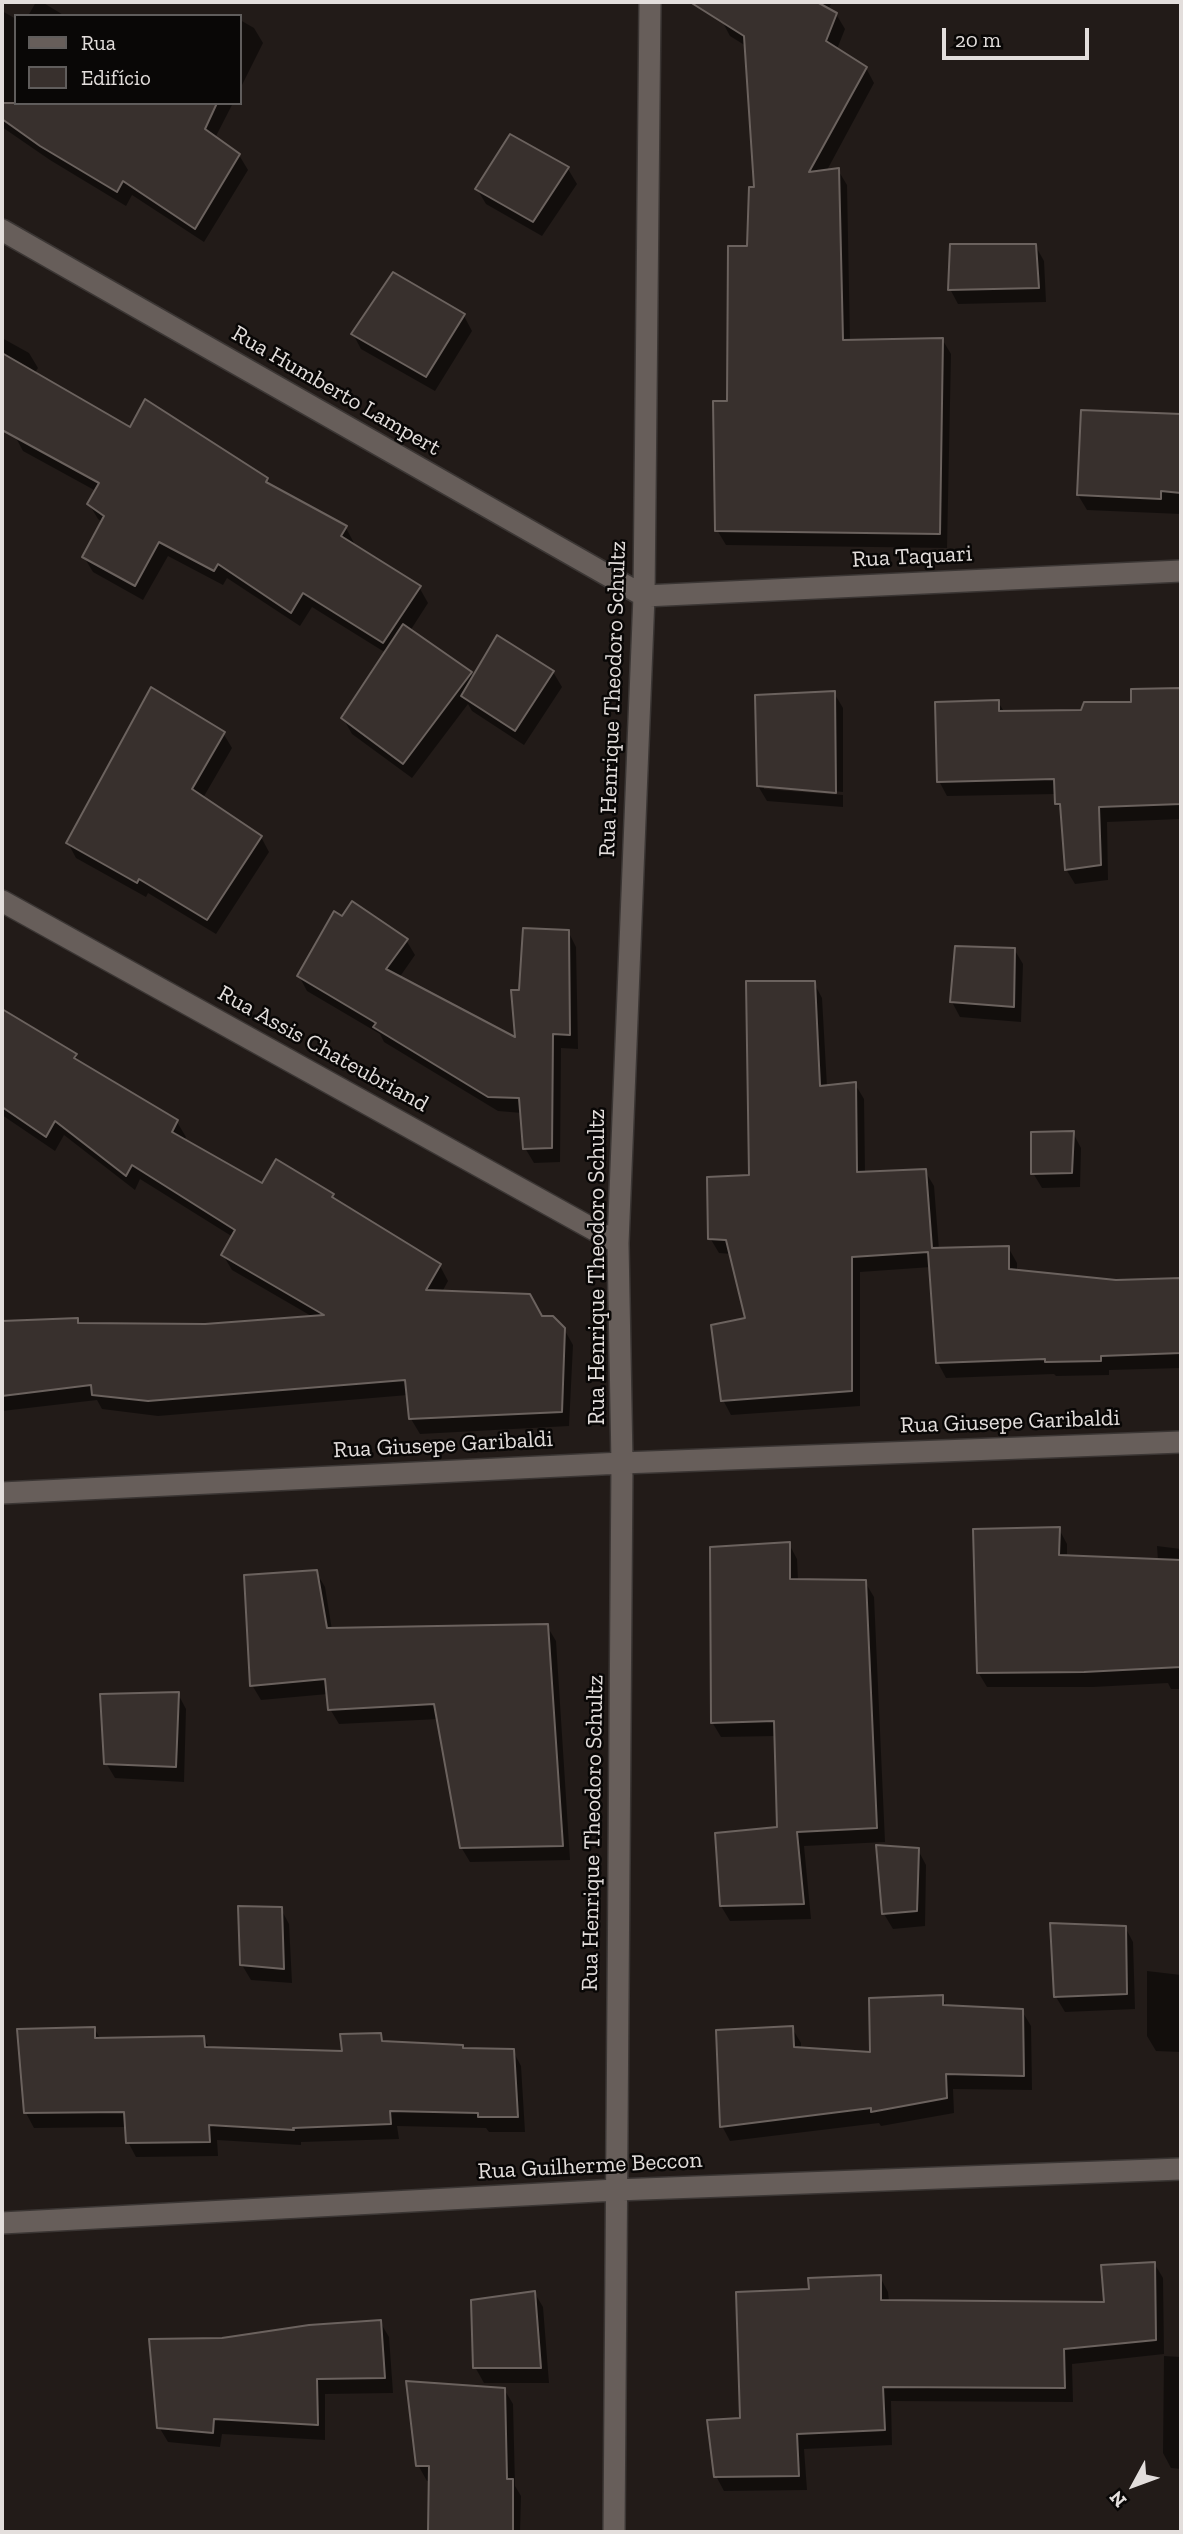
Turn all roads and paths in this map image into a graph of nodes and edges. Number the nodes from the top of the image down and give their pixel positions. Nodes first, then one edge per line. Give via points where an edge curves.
1 (650, 2) edge
2 (2, 230) edge
3 (1181, 571) edge
4 (644, 596) junction
5 (2, 901) edge
6 (618, 1243) junction
7 (1181, 1442) edge
8 (622, 1463) junction
9 (2, 1493) edge
10 (1181, 2169) edge
11 (615, 2190) junction
12 (2, 2223) edge
13 (614, 2532) edge

1 - 4 street, Rua Henrique Theodoro Schultz
2 - 4 street, Rua Humberto Lampert
3 - 4 street, Rua Taquari
4 - 6 street, Rua Henrique Theodoro Schultz
5 - 6 street, Rua Assis Chateubriand
6 - 8 street, Rua Henrique Theodoro Schultz
7 - 8 street, Rua Giusepe Garibaldi
8 - 9 street, Rua Giusepe Garibaldi
8 - 11 street, Rua Henrique Theodoro Schultz
10 - 11 street, Rua Guilherme Beccon
11 - 12 street, Rua Guilherme Beccon
11 - 13 street, Rua Henrique Theodoro Schultz

